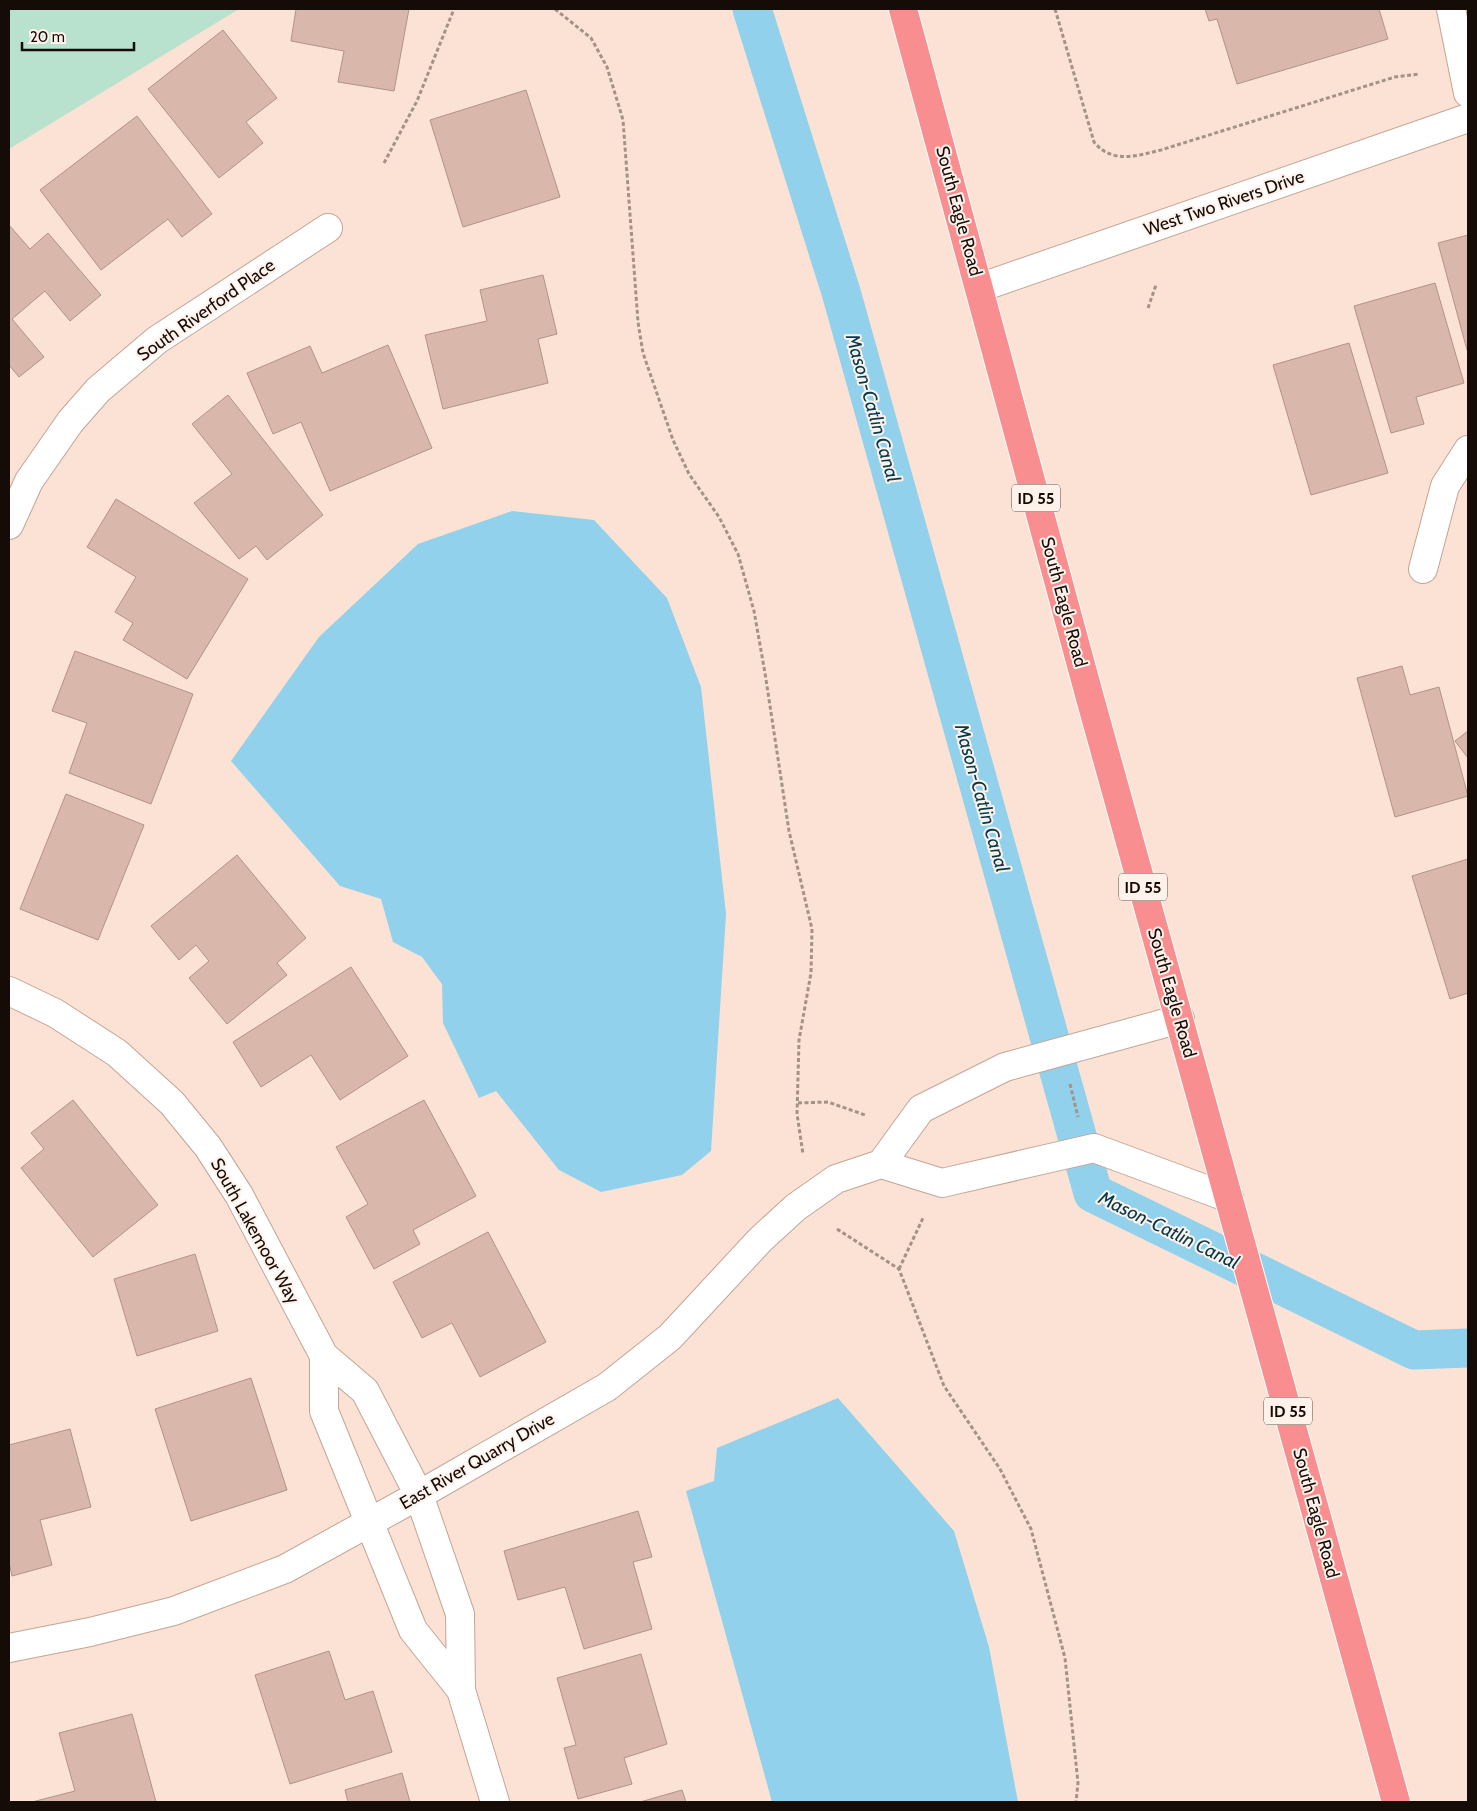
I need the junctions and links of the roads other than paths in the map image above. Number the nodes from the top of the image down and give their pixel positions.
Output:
1 (904, 9) edge
2 (1451, 9) edge
3 (1468, 93) edge
4 (1468, 118) edge
5 (328, 228) dead end
6 (979, 288) junction
7 (1468, 450) edge
8 (9, 525) edge
9 (1423, 569) dead end
10 (9, 991) edge
11 (1180, 1019) junction
12 (881, 1164) junction
13 (1229, 1198) junction
14 (324, 1356) junction
15 (418, 1496) junction
16 (369, 1523) junction
17 (9, 1648) edge
18 (461, 1690) junction
19 (495, 1802) edge
20 (1396, 1802) edge

1 - 6 highway, South Eagle Road / ID 55
2 - 3 street
4 - 6 street, West Two Rivers Drive
5 - 8 street, South Riverford Place
6 - 11 highway, South Eagle Road / ID 55
7 - 9 street
10 - 14 street, South Lakemoor Way
11 - 12 street
11 - 13 highway, South Eagle Road / ID 55
12 - 13 street
12 - 15 street, East River Quarry Drive
13 - 20 highway, South Eagle Road / ID 55
14 - 15 street, South Lakemoor Way
14 - 16 street, South Lakemoor Way
15 - 16 street, East River Quarry Drive
15 - 18 street, South Lakemoor Way
16 - 17 street, East River Quarry Drive
16 - 18 street, South Lakemoor Way
18 - 19 street, South Lakemoor Way

